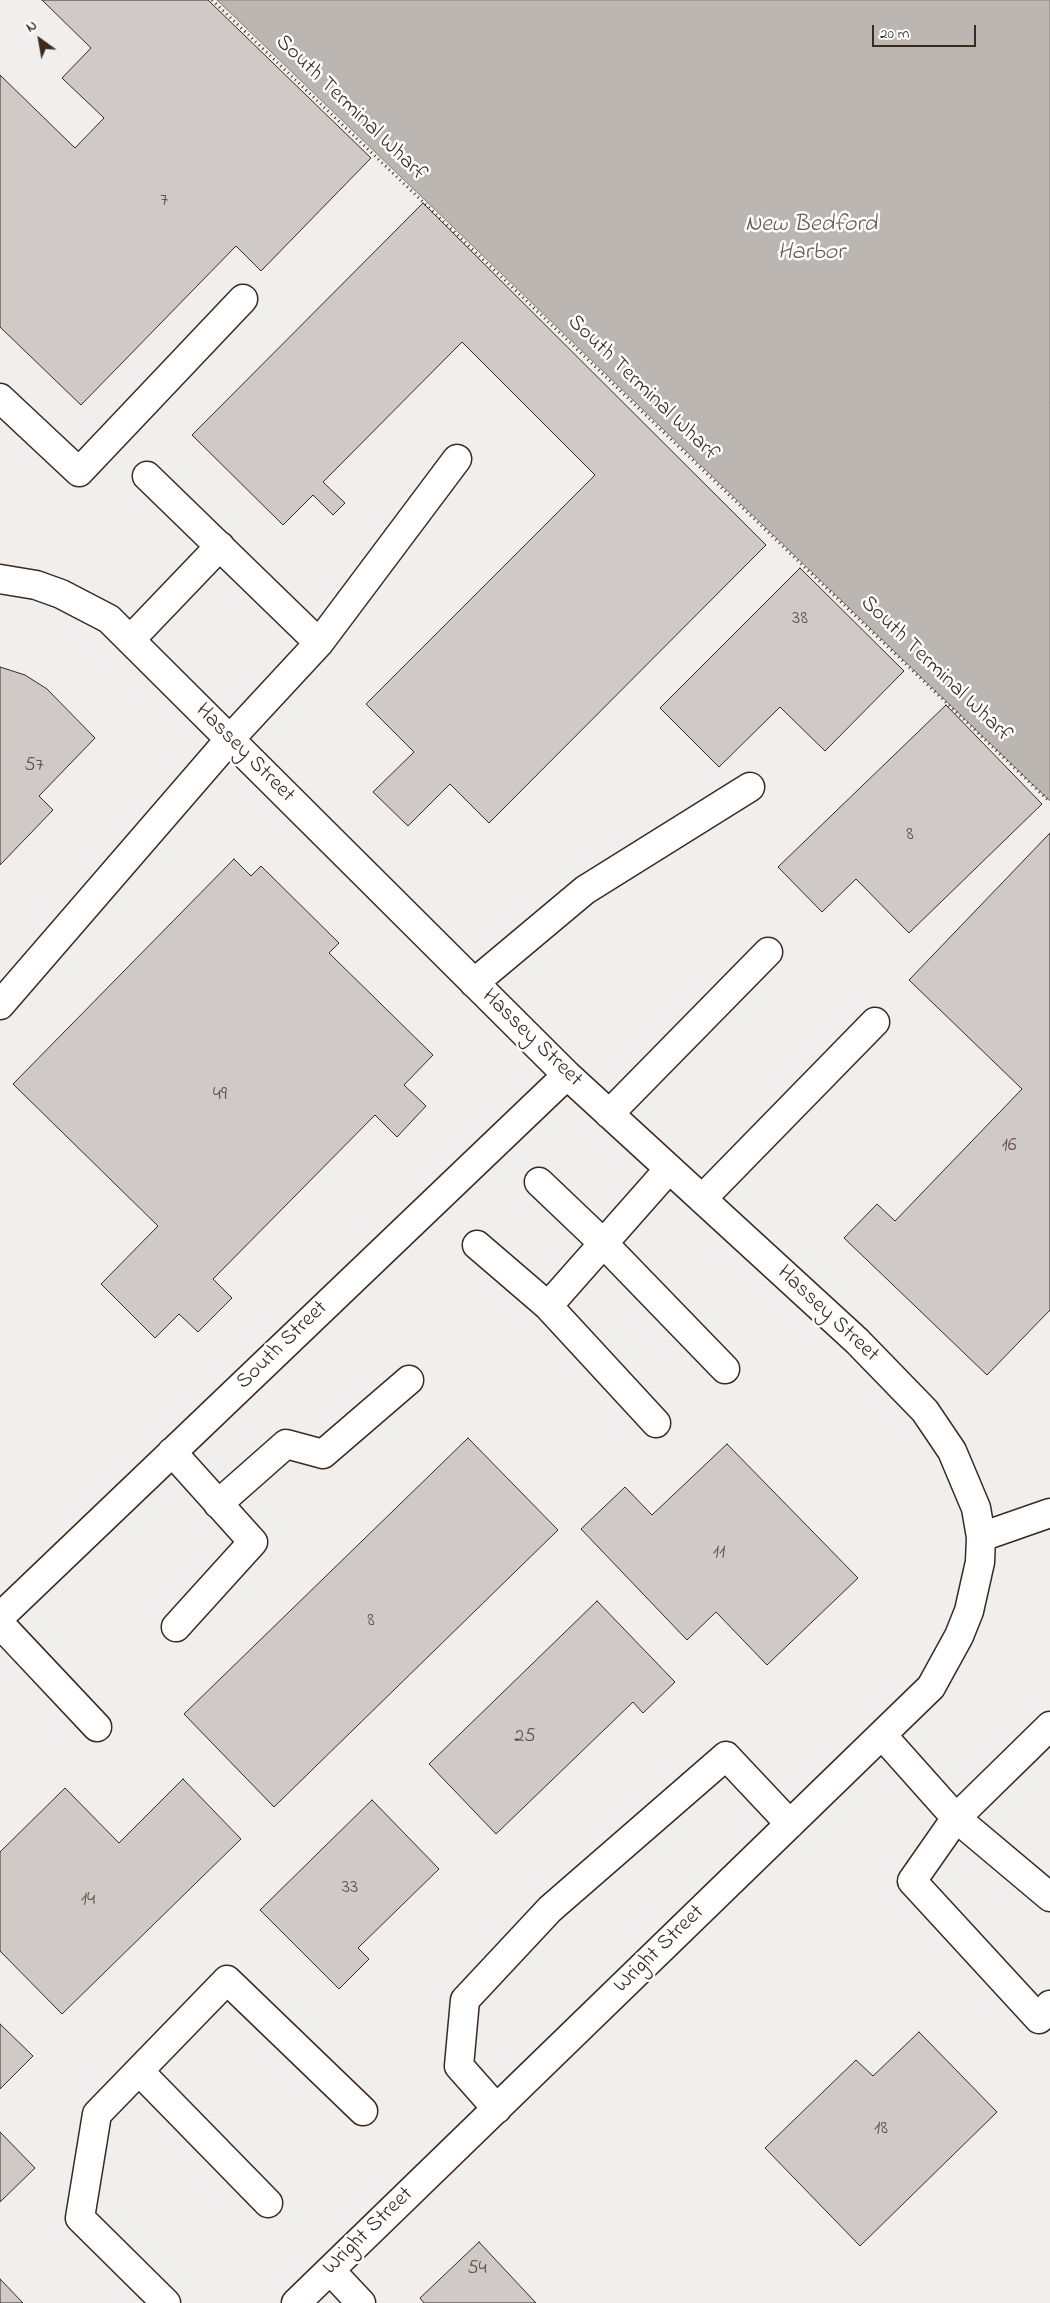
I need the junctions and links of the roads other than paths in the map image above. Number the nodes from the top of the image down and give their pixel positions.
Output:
1 (243, 300) dead end
2 (0, 398) edge
3 (457, 459) dead end
4 (148, 476) dead end
5 (220, 546) junction
6 (0, 579) edge
7 (130, 640) junction
8 (320, 643) junction
9 (230, 739) junction
10 (750, 787) dead end
11 (768, 952) dead end
12 (474, 982) junction
13 (0, 1005) edge
14 (874, 1022) dead end
15 (567, 1075) junction
16 (609, 1114) junction
17 (669, 1169) junction
18 (539, 1182) dead end
19 (702, 1199) junction
20 (603, 1244) junction
21 (477, 1245) dead end
22 (548, 1306) junction
23 (725, 1369) dead end
24 (409, 1380) dead end
25 (656, 1423) dead end
26 (172, 1452) junction
27 (218, 1504) junction
28 (1050, 1513) edge
29 (981, 1537) junction
30 (979, 1568) joint
31 (0, 1617) edge
32 (0, 1624) edge
33 (176, 1627) dead end
34 (1050, 1726) edge
35 (97, 1727) dead end
36 (882, 1734) junction
37 (956, 1818) junction
38 (790, 1824) junction
39 (1050, 1897) edge
40 (1050, 2005) edge
41 (139, 2071) junction
42 (497, 2109) junction
43 (363, 2112) dead end
44 (268, 2203) dead end
45 (330, 2270) junction
46 (166, 2303) edge
47 (296, 2303) edge
48 (361, 2303) edge

1 - 2 street
3 - 8 street
4 - 5 street
5 - 7 street
5 - 8 street
6 - 7 street, Hassey Street
7 - 9 street, Hassey Street
8 - 9 street
9 - 12 street, Hassey Street
9 - 13 street
10 - 12 street
11 - 16 street
12 - 15 street, Hassey Street
14 - 19 street
15 - 16 street, Hassey Street
15 - 26 street, South Street
16 - 17 street, Hassey Street
17 - 19 street, Hassey Street
17 - 20 street
18 - 20 street
19 - 29 street, Hassey Street
20 - 22 street
20 - 23 street
21 - 22 street
22 - 25 street
24 - 27 street
26 - 27 street
26 - 31 street, South Street
27 - 33 street
28 - 29 street
29 - 30 street, Hassey Street
30 - 36 street, Wright Street
32 - 35 street
34 - 37 street
36 - 37 street
36 - 38 street, Wright Street
37 - 39 street
37 - 40 street
38 - 42 street, Wright Street
38 - 42 street
41 - 43 street
41 - 44 street
41 - 46 street
42 - 45 street, Wright Street
45 - 47 street, Wright Street
45 - 48 street

